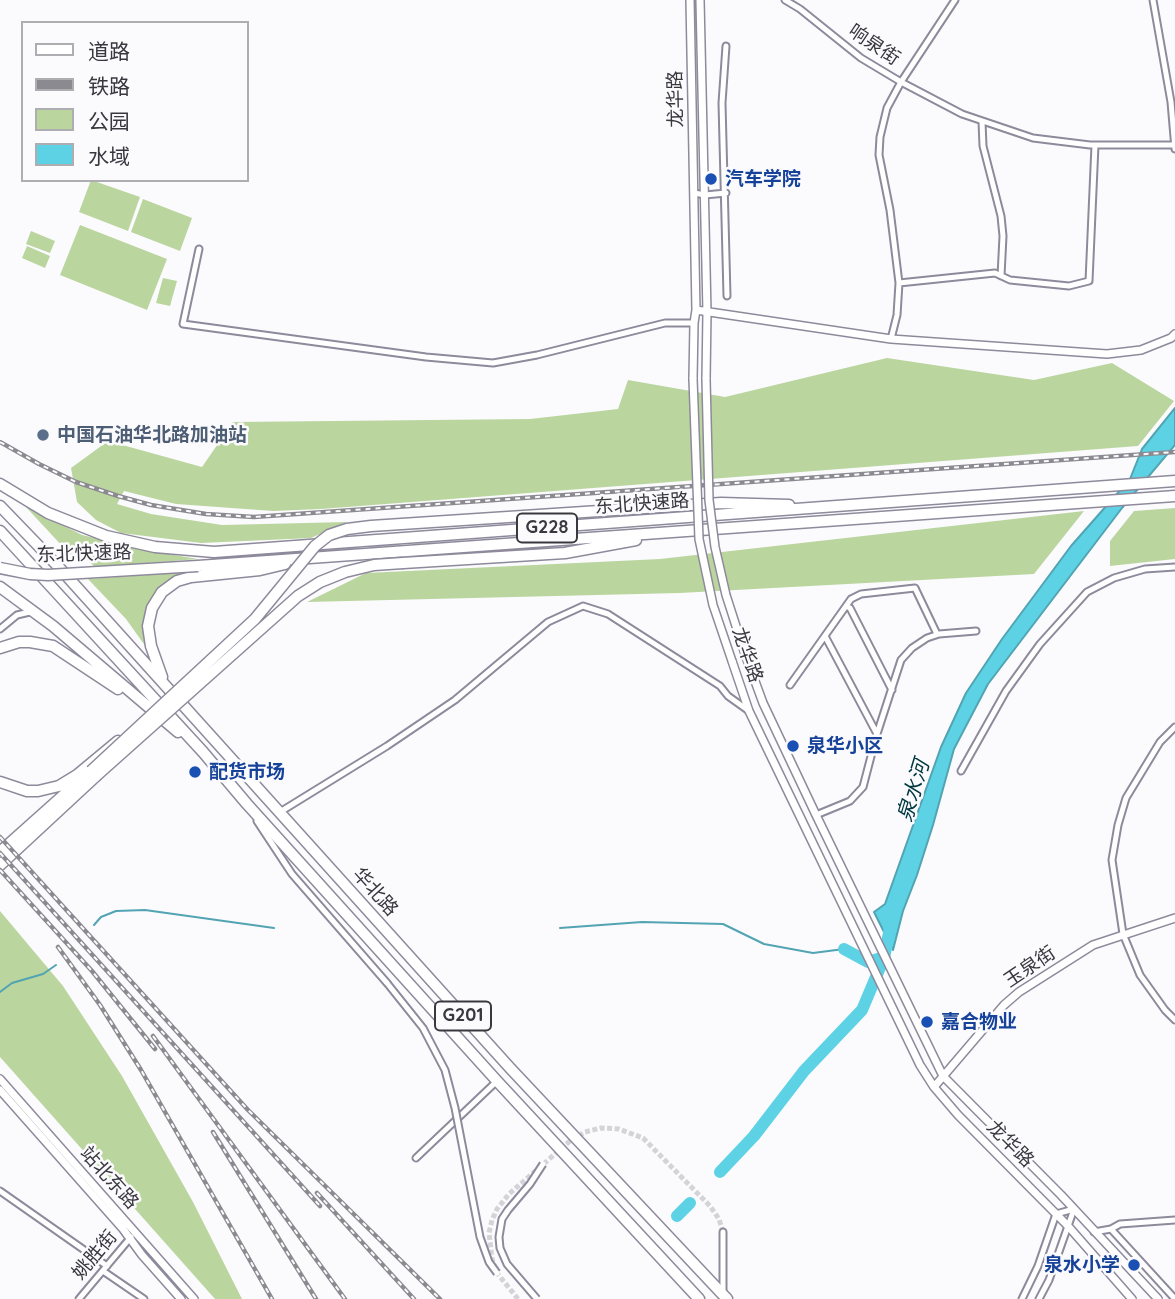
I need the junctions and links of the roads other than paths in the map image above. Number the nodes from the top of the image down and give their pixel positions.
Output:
1 (690, 0) edge
2 (701, 0) edge
3 (785, 0) edge
4 (955, 0) edge
5 (1153, 0) edge
6 (726, 46) dead end
7 (901, 82) junction
8 (1173, 107) edge
9 (982, 122) junction
10 (1095, 145) junction
11 (1174, 147) edge
12 (726, 192) junction
13 (694, 193) junction
14 (705, 195) junction
15 (199, 249) dead end
16 (1001, 276) junction
17 (899, 283) junction
18 (727, 296) dead end
19 (696, 310) junction
20 (707, 312) junction
21 (694, 323) junction
22 (1175, 334) edge
23 (891, 339) junction
24 (1175, 481) edge
25 (0, 484) edge
26 (1175, 496) edge
27 (0, 506) edge
28 (824, 508) junction
29 (0, 531) edge
30 (671, 532) junction
31 (304, 558) junction
32 (1175, 567) edge
33 (0, 568) edge
34 (0, 587) edge
35 (846, 606) junction
36 (34, 611) junction
37 (0, 629) edge
38 (976, 631) dead end
39 (937, 634) junction
40 (825, 636) junction
41 (0, 648) edge
42 (790, 685) dead end
43 (892, 690) junction
44 (171, 693) junction
45 (138, 700) junction
46 (749, 711) junction
47 (1175, 727) edge
48 (877, 734) junction
49 (203, 752) junction
50 (961, 771) dead end
51 (91, 772) junction
52 (0, 782) edge
53 (247, 804) junction
54 (280, 811) junction
55 (816, 815) junction
56 (0, 852) edge
57 (0, 865) edge
58 (1175, 918) edge
59 (1123, 933) junction
60 (1175, 1020) edge
61 (943, 1076) junction
62 (0, 1079) edge
63 (497, 1082) junction
64 (934, 1087) junction
65 (0, 1090) edge
66 (416, 1158) dead end
67 (543, 1164) dead end
68 (0, 1191) edge
69 (1074, 1209) junction
70 (1056, 1214) junction
71 (1175, 1220) edge
72 (1068, 1226) junction
73 (1111, 1229) junction
74 (723, 1232) tunnel mouth
75 (1094, 1232) junction
76 (133, 1235) junction
77 (105, 1269) junction
78 (496, 1273) dead end
79 (725, 1297) edge
80 (698, 1298) edge
81 (79, 1299) edge
82 (144, 1299) edge
83 (181, 1299) edge
84 (196, 1299) edge
85 (537, 1299) edge
86 (1022, 1299) edge
87 (1039, 1299) edge
88 (1132, 1299) edge
89 (1158, 1299) edge
90 (1175, 1299) edge

1 - 13 street, 龙华路
2 - 14 street, 龙华路
3 - 7 street, 响泉街
4 - 7 street, 响泉街
5 - 8 street
6 - 12 street
7 - 9 street
7 - 17 street
8 - 11 street
9 - 10 street
9 - 16 street
10 - 11 street
10 - 16 street
12 - 14 street
12 - 18 street
13 - 14 street
13 - 19 street, 龙华路
14 - 20 street, 龙华路
15 - 21 street
16 - 17 street
17 - 23 street
19 - 20 street
19 - 21 street, 龙华路
20 - 23 street
20 - 55 street, 龙华路, bridge
21 - 46 street, 龙华路, bridge
22 - 23 street
24 - 28 highway, 东北快速路 / G228
25 - 28 highway, 东北快速路 / G228
26 - 30 highway, 东北快速路 / G228
27 - 44 highway, 华北路 / G201
28 - 51 highway, bridge
29 - 49 highway, 华北路 / G201
30 - 31 highway, 东北快速路 / G228
30 - 51 highway, bridge
31 - 33 highway, 东北快速路 / G228, bridge
31 - 44 highway
32 - 50 street
34 - 36 highway
35 - 39 street
35 - 40 street
35 - 43 street
36 - 37 street
36 - 45 highway
38 - 39 street
39 - 43 street
40 - 42 street
40 - 48 street
41 - 45 highway
43 - 48 street
44 - 54 highway, 华北路 / G201
45 - 49 highway
46 - 54 street
46 - 64 street, 龙华路
47 - 59 street
48 - 55 street
49 - 53 highway, 华北路 / G201
51 - 52 highway
51 - 56 highway
51 - 57 highway
53 - 63 highway, 华北路 / G201
53 - 78 street, bridge
54 - 79 highway, 华北路 / G201
55 - 61 street, 龙华路
58 - 59 street, 玉泉街
59 - 60 street
59 - 61 street, 玉泉街
61 - 64 street, 玉泉街
61 - 69 street, 龙华路
62 - 76 street, 站北东路
63 - 66 street
63 - 80 highway, 华北路 / G201
64 - 70 street, 龙华路
65 - 76 street, 站北东路
67 - 85 street, bridge
68 - 77 street
69 - 70 street
69 - 72 street
69 - 75 street, 龙华路
70 - 72 street, 龙华路
70 - 86 street
71 - 73 street
72 - 87 street
72 - 88 street, 龙华路
73 - 75 street
73 - 90 street
74 - 79 street
75 - 89 street, 龙华路
76 - 77 street, 姚胜街
76 - 83 street, 站北东路
76 - 84 street, 站北东路
77 - 81 street, 姚胜街
77 - 82 street

